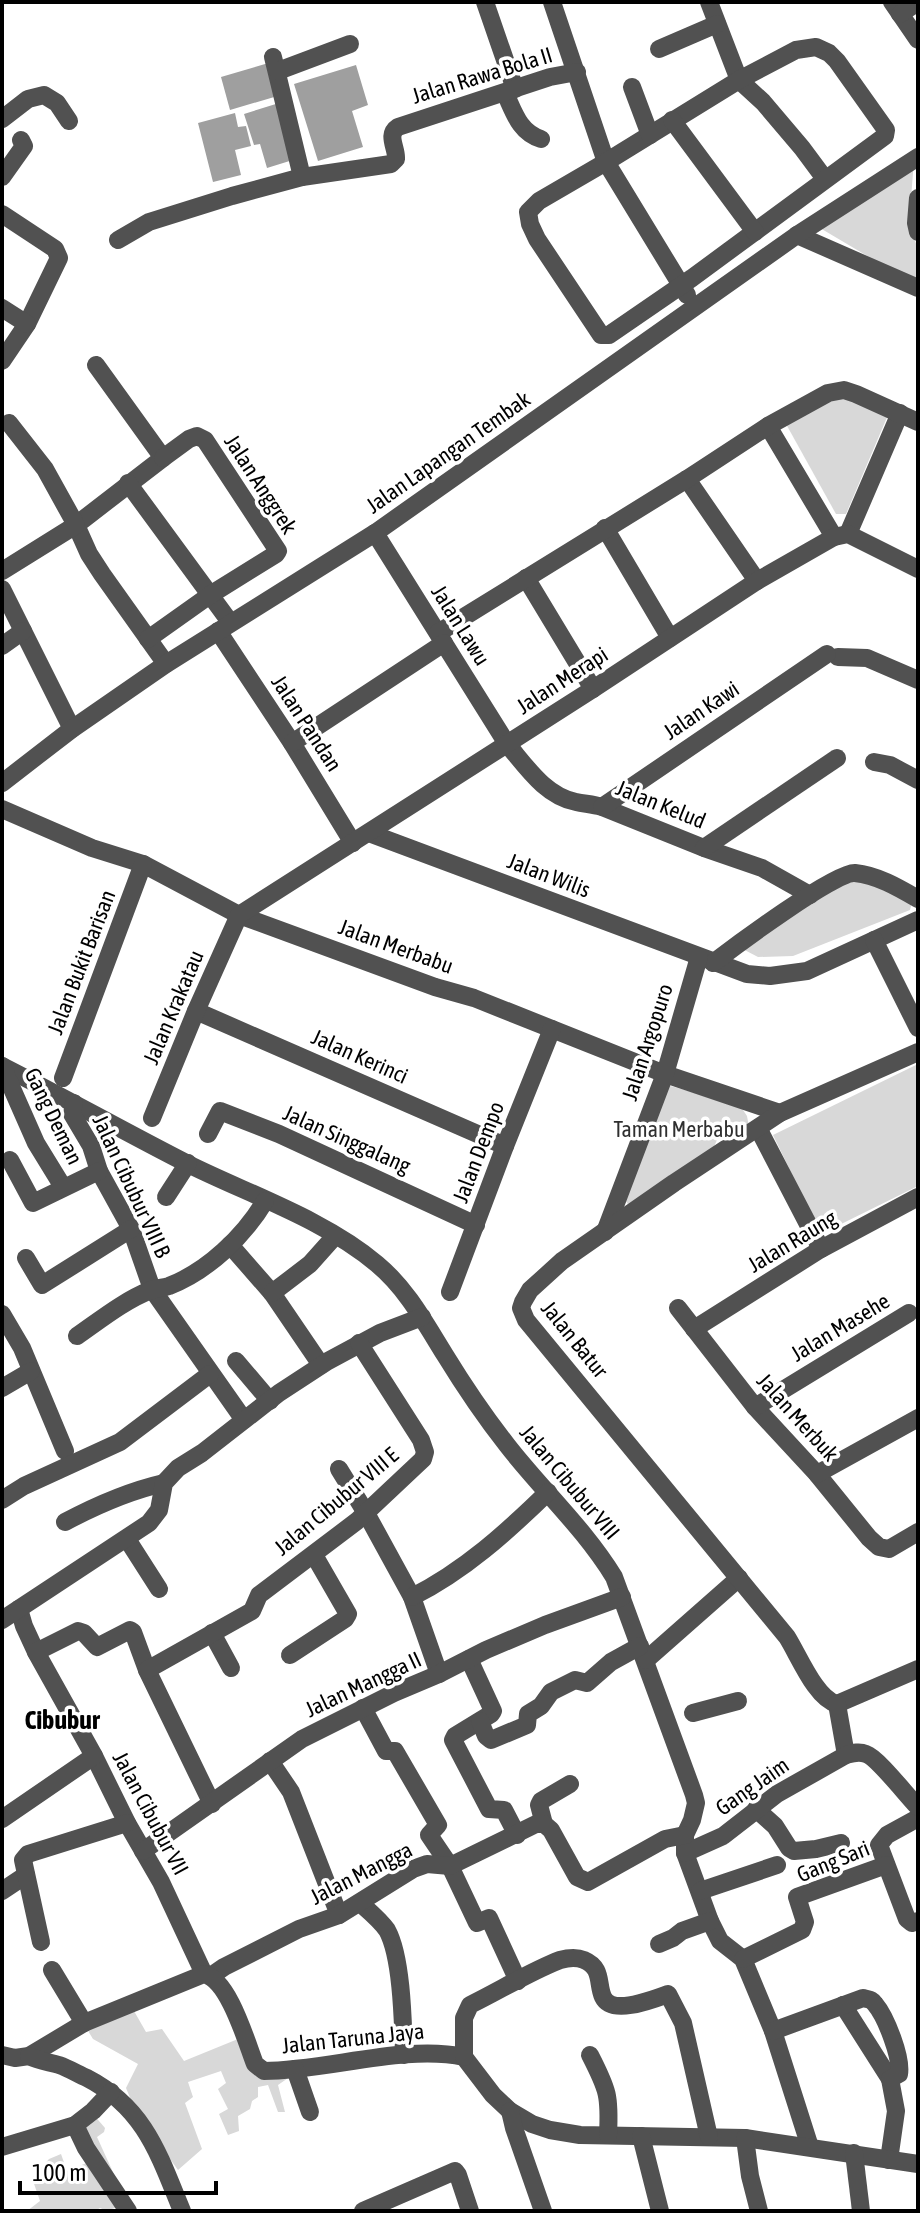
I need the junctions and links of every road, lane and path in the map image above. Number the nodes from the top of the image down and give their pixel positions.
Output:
1 (485, 2) edge
2 (552, 2) edge
3 (709, 2) edge
4 (918, 2) edge
5 (896, 8) edge
6 (717, 24) junction
7 (918, 40) edge
8 (350, 44) dead end
9 (659, 49) dead end
10 (577, 72) junction
11 (739, 80) junction
12 (632, 87) dead end
13 (510, 91) junction
14 (2, 119) edge
15 (672, 120) junction
16 (69, 121) dead end
17 (650, 135) junction
18 (541, 139) dead end
19 (21, 140) dead end
20 (918, 157) edge
21 (606, 162) junction
22 (2, 177) edge
23 (302, 177) junction
24 (825, 179) junction
25 (918, 198) edge
26 (2, 214) edge
27 (755, 232) junction
28 (918, 232) edge
29 (797, 235) junction
30 (118, 240) dead end
31 (680, 286) junction
32 (918, 288) edge
33 (695, 307) junction
34 (2, 308) edge
35 (27, 324) junction
36 (2, 361) edge
37 (96, 365) dead end
38 (900, 413) junction
39 (918, 422) edge
40 (9, 423) dead end
41 (768, 426) junction
42 (163, 458) junction
43 (687, 479) junction
44 (128, 483) junction
45 (76, 525) junction
46 (605, 528) junction
47 (375, 533) junction
48 (841, 535) junction
49 (918, 569) edge
50 (2, 571) edge
51 (526, 578) junction
52 (757, 581) junction
53 (2, 589) edge
54 (210, 595) junction
55 (224, 626) junction
56 (23, 631) junction
57 (441, 638) junction
58 (670, 638) junction
59 (148, 639) junction
60 (2, 646) edge
61 (166, 664) junction
62 (918, 680) edge
63 (593, 689) junction
64 (72, 729) junction
65 (292, 743) junction
66 (507, 744) junction
67 (837, 758) dead end
68 (874, 762) dead end
69 (3, 779) edge
70 (918, 780) edge
71 (602, 807) junction
72 (2, 809) edge
73 (361, 838) junction
74 (704, 848) junction
75 (143, 864) junction
76 (810, 895) junction
77 (918, 899) edge
78 (239, 915) junction
79 (918, 920) edge
80 (874, 940) junction
81 (706, 960) junction
82 (196, 1011) junction
83 (918, 1028) edge
84 (552, 1029) junction
85 (918, 1052) edge
86 (2, 1066) edge
87 (665, 1074) junction
88 (63, 1078) dead end
89 (74, 1103) junction
90 (780, 1113) junction
91 (152, 1118) dead end
92 (758, 1128) junction
93 (208, 1134) dead end
94 (505, 1146) junction
95 (10, 1160) dead end
96 (188, 1163) junction
97 (99, 1171) junction
98 (63, 1187) junction
99 (166, 1197) dead end
100 (918, 1197) edge
101 (265, 1201) junction
102 (476, 1225) junction
103 (131, 1229) junction
104 (605, 1232) junction
105 (335, 1236) junction
106 (230, 1245) junction
107 (821, 1249) junction
108 (26, 1258) dead end
109 (152, 1289) junction
110 (450, 1292) dead end
111 (272, 1293) junction
112 (678, 1308) dead end
113 (909, 1313) dead end
114 (2, 1314) edge
115 (422, 1317) junction
116 (694, 1329) junction
117 (77, 1336) dead end
118 (359, 1343) junction
119 (236, 1361) dead end
120 (321, 1365) junction
121 (31, 1371) junction
122 (210, 1374) junction
123 (2, 1388) edge
124 (270, 1401) junction
125 (755, 1407) junction
126 (918, 1418) edge
127 (244, 1420) junction
128 (65, 1451) dead end
129 (339, 1469) dead end
130 (817, 1474) junction
131 (164, 1483) junction
132 (548, 1492) junction
133 (2, 1500) edge
134 (366, 1513) junction
135 (65, 1522) dead end
136 (918, 1532) edge
137 (127, 1539) junction
138 (314, 1555) junction
139 (739, 1578) junction
140 (159, 1589) dead end
141 (412, 1597) junction
142 (622, 1597) junction
143 (19, 1609) junction
144 (2, 1620) edge
145 (212, 1633) junction
146 (36, 1652) junction
147 (643, 1653) junction
148 (290, 1655) dead end
149 (469, 1659) junction
150 (231, 1668) dead end
151 (918, 1669) edge
152 (147, 1670) junction
153 (439, 1674) junction
154 (738, 1701) dead end
155 (837, 1704) junction
156 (363, 1708) junction
157 (693, 1713) dead end
158 (480, 1721) junction
159 (846, 1755) junction
160 (94, 1756) junction
161 (270, 1761) junction
162 (570, 1784) dead end
163 (212, 1804) junction
164 (918, 1807) edge
165 (756, 1809) junction
166 (918, 1818) edge
167 (2, 1819) edge
168 (127, 1823) junction
169 (544, 1824) junction
170 (517, 1835) junction
171 (841, 1843) dead end
172 (685, 1844) junction
173 (143, 1851) junction
174 (777, 1865) dead end
175 (886, 1865) junction
176 (25, 1866) junction
177 (450, 1866) junction
178 (2, 1891) edge
179 (700, 1891) junction
180 (360, 1903) junction
181 (339, 1915) junction
182 (710, 1921) junction
183 (918, 1921) edge
184 (41, 1942) dead end
185 (659, 1944) dead end
186 (743, 1959) junction
187 (52, 1970) dead end
188 (207, 1975) junction
189 (518, 1981) junction
190 (843, 2005) junction
191 (84, 2023) junction
192 (773, 2031) junction
193 (2, 2055) edge
194 (404, 2055) junction
195 (590, 2055) dead end
196 (29, 2056) junction
197 (464, 2057) junction
198 (295, 2069) junction
199 (890, 2079) junction
200 (111, 2092) junction
201 (510, 2111) junction
202 (310, 2112) dead end
203 (75, 2125) junction
204 (608, 2135) junction
205 (641, 2136) junction
206 (709, 2137) junction
207 (745, 2138) junction
208 (2, 2147) edge
209 (810, 2147) junction
210 (854, 2153) junction
211 (889, 2160) junction
212 (918, 2164) edge
213 (128, 2211) edge
214 (182, 2211) edge
215 (363, 2211) edge
216 (470, 2211) edge
217 (543, 2211) edge
218 (660, 2211) edge
219 (759, 2211) edge
220 (861, 2211) edge

1 - 13 street
2 - 10 street
3 - 6 street
4 - 5 street
5 - 7 street
6 - 9 street
6 - 11 street
8 - 23 street
10 - 13 street, Jalan Rawa Bola II
10 - 21 street
11 - 15 street
11 - 24 street
11 - 24 street
12 - 17 street
13 - 18 street
13 - 23 street, Jalan Rawa Bola II
14 - 16 street
15 - 17 street
15 - 27 street
17 - 21 street
19 - 22 street
20 - 29 street, Jalan Lapangan Tembak
21 - 31 street
21 - 31 street
23 - 30 street
24 - 27 street
25 - 28 street
26 - 35 street
27 - 31 street
29 - 32 street
29 - 33 street, Jalan Lapangan Tembak
31 - 33 street
33 - 47 street, Jalan Lapangan Tembak
34 - 35 street
35 - 36 street
37 - 42 street
38 - 39 street
38 - 41 street
38 - 48 street
40 - 45 street
41 - 43 street
41 - 48 street
42 - 44 street, Jalan Anggrek
42 - 54 street, Jalan Anggrek
43 - 46 street
43 - 52 street
44 - 45 street, Jalan Anggrek
44 - 54 street
45 - 50 street, Jalan Anggrek
45 - 59 street
46 - 51 street
46 - 58 street
47 - 55 street, Jalan Lapangan Tembak
47 - 57 street, Jalan Lawu
48 - 49 street
48 - 52 street, Jalan Merapi
51 - 57 street
51 - 63 street
52 - 58 street, Jalan Merapi
53 - 56 street
54 - 55 street
54 - 59 street
55 - 61 street, Jalan Lapangan Tembak
55 - 65 street, Jalan Pandan
56 - 60 street
56 - 64 street
57 - 65 street
57 - 66 street, Jalan Lawu
58 - 63 street, Jalan Merapi
59 - 61 street
61 - 64 street, Jalan Lapangan Tembak
62 - 71 street, Jalan Kawi
63 - 66 street, Jalan Merapi
64 - 69 street, Jalan Lapangan Tembak
65 - 73 street, Jalan Pandan
66 - 71 street, Jalan Kelud
66 - 73 street, Jalan Merapi
67 - 74 street
68 - 70 street
71 - 74 street, Jalan Kelud
72 - 75 street, Jalan Merbabu
73 - 78 street, Jalan Merapi
73 - 81 street, Jalan Wilis
74 - 76 street, Jalan Kelud
75 - 78 street, Jalan Merbabu
75 - 88 street, Jalan Bukit Barisan
76 - 77 street
76 - 81 street
78 - 82 street, Jalan Krakatau
78 - 84 street, Jalan Merbabu
79 - 80 street, Jalan Wilis
80 - 81 street, Jalan Wilis
80 - 83 street
81 - 87 street, Jalan Argopuro
82 - 91 street, Jalan Krakatau
82 - 94 street, Jalan Kerinci
84 - 87 street, Jalan Merbabu
84 - 94 street, Jalan Dempo
85 - 90 street, Jalan Batur
86 - 89 street, Jalan Cibubur VIII
86 - 98 street, Gang Deman
87 - 90 street, Jalan Merbabu
87 - 104 street, Jalan Argopuro
89 - 96 street, Jalan Cibubur VIII
89 - 97 street, Jalan Cibubur VIII B
90 - 92 street, Jalan Batur
92 - 104 street, Jalan Batur
92 - 107 street
93 - 102 street, Jalan Singgalang
94 - 102 street, Jalan Dempo
95 - 98 street
96 - 99 street
96 - 101 street, Jalan Cibubur VIII
97 - 98 street
97 - 103 street, Jalan Cibubur VIII B
100 - 107 street, Jalan Raung
101 - 105 street, Jalan Cibubur VIII
101 - 106 street
102 - 110 street, Jalan Dempo
103 - 108 street
103 - 109 street, Jalan Cibubur VIII B
104 - 139 street, Jalan Batur
105 - 111 street
105 - 115 street, Jalan Cibubur VIII
106 - 109 street
106 - 111 street
107 - 116 street, Jalan Raung
109 - 117 street
109 - 122 street, Jalan Cibubur VIII B
111 - 120 street
112 - 116 street, Jalan Merbuk
113 - 125 street, Jalan Masehe
114 - 121 street
115 - 118 street
115 - 132 street, Jalan Cibubur VIII
116 - 125 street, Jalan Merbuk
118 - 120 street
118 - 134 street, Jalan Cibubur VIII E
119 - 124 street
120 - 124 street
121 - 123 street
121 - 128 street
122 - 127 street, Jalan Cibubur VIII B
122 - 133 street
124 - 127 street
125 - 130 street, Jalan Merbuk
126 - 130 street
127 - 131 street
129 - 134 street
130 - 136 street, Jalan Merbuk
131 - 135 street
131 - 137 street
132 - 141 street
132 - 142 street, Jalan Cibubur VIII
134 - 138 street, Jalan Cibubur VIII E
134 - 141 street
137 - 140 street
137 - 143 street
138 - 145 street, Jalan Cibubur VIII E
138 - 148 street
139 - 147 street
139 - 155 street, Jalan Batur
141 - 153 street
142 - 147 street, Jalan Cibubur VIII
142 - 149 street, Jalan Mangga II
143 - 144 street
143 - 146 street, Jalan Cibubur VII
145 - 150 street
145 - 152 street, Jalan Cibubur VIII E
146 - 152 street
146 - 160 street, Jalan Cibubur VII
147 - 158 street
147 - 172 street, Jalan Cibubur VIII
149 - 153 street, Jalan Mangga II
149 - 158 street
151 - 155 street
152 - 163 street
153 - 156 street, Jalan Mangga II
154 - 157 street
155 - 159 street
156 - 161 street, Jalan Mangga II
156 - 177 street
158 - 170 street
159 - 164 street
159 - 165 street, Gang Jaim
160 - 167 street
160 - 168 street, Jalan Cibubur VII
161 - 163 street, Jalan Mangga II
161 - 181 street
162 - 169 street
163 - 173 street, Jalan Mangga II
165 - 171 street
165 - 172 street, Gang Jaim
166 - 175 street
168 - 173 street, Jalan Cibubur VII
168 - 176 street
169 - 170 street, Jalan Mangga
169 - 172 street
170 - 177 street, Jalan Mangga
172 - 179 street
173 - 188 street, Jalan Cibubur VII
174 - 179 street
175 - 183 street
175 - 186 street, Gang Sari
176 - 178 street
176 - 184 street
177 - 180 street, Jalan Mangga
177 - 189 street
179 - 182 street
180 - 181 street, Jalan Mangga
180 - 194 street
181 - 188 street, Jalan Mangga
182 - 185 street
182 - 186 street
186 - 192 street
187 - 191 street
188 - 191 street
188 - 198 street, Jalan Taruna Jaya
189 - 197 street
189 - 206 street
190 - 192 street
190 - 199 street
190 - 199 street
191 - 196 street
192 - 209 street
193 - 196 street
194 - 197 street, Jalan Taruna Jaya
194 - 198 street, Jalan Taruna Jaya
195 - 204 street
196 - 200 street
197 - 201 street
198 - 202 street
199 - 211 street
200 - 203 street
200 - 214 street
201 - 204 street
201 - 217 street
203 - 208 street
203 - 213 street
204 - 205 street
205 - 206 street
205 - 218 street
206 - 207 street
207 - 209 street
207 - 219 street
209 - 210 street
210 - 211 street
210 - 220 street
211 - 212 street
215 - 216 street

